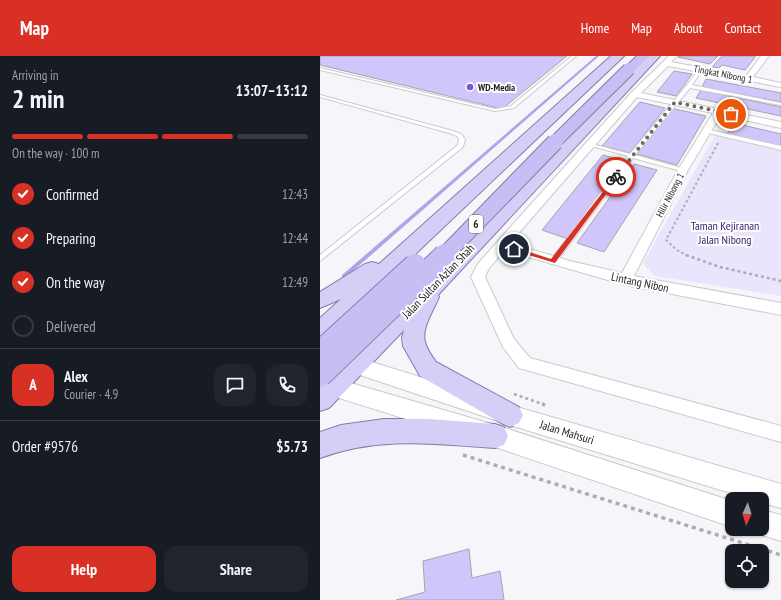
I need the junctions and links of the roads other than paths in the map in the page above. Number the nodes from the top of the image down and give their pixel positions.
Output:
1 (574, 56) edge
2 (644, 56) edge
3 (766, 56) edge
4 (664, 58) edge
5 (624, 62) edge
6 (320, 69) edge
7 (700, 70) junction
8 (748, 78) junction
9 (781, 85) edge
10 (689, 86) junction
11 (635, 94) junction
12 (320, 96) edge
13 (675, 102) junction
14 (781, 104) edge
15 (718, 112) junction
16 (781, 125) edge
17 (706, 131) junction
18 (590, 144) junction
19 (781, 148) edge
20 (631, 156) junction
21 (683, 170) junction
22 (425, 234) junction
23 (501, 245) junction
24 (320, 259) edge
25 (553, 262) junction
26 (387, 269) junction
27 (625, 280) junction
28 (435, 285) junction
29 (320, 300) edge
30 (781, 309) edge
31 (320, 331) edge
32 (320, 353) edge
33 (355, 365) junction
34 (323, 386) edge
35 (510, 415) junction
36 (781, 434) edge
37 (495, 436) junction
38 (320, 445) edge
39 (781, 496) edge
40 (725, 512) edge
41 (769, 525) edge
42 (781, 528) edge

1 - 6 lane
2 - 5 highway, Jalan Sultan Azlan Shah / 6
3 - 8 street
4 - 7 street, Tingkat Nibong 1
4 - 11 street
4 - 28 main road, Jalan Sultan Azlan Shah / 6
5 - 22 main road, Jalan Sultan Azlan Shah / 6
5 - 32 highway, Jalan Sultan Azlan Shah / 6, bridge
5 - 34 highway, Jalan Sultan Azlan Shah / 6, bridge
7 - 8 street, Tingkat Nibong 1
7 - 10 lane
8 - 9 street, Tingkat Nibong 1
10 - 13 lane
10 - 14 lane
11 - 13 street
11 - 18 street
12 - 24 lane
13 - 15 street
13 - 20 lane
15 - 16 street
15 - 17 street, Hilir Nibong 1
17 - 19 lane
17 - 21 street, Hilir Nibong 1
18 - 20 lane
18 - 23 street
20 - 21 lane
20 - 25 lane
21 - 27 street, Hilir Nibong 1
22 - 26 main road, Jalan Sultan Azlan Shah / 6
22 - 29 main road
23 - 25 street, Lintang Nibon
23 - 36 street
25 - 27 street, Lintang Nibon
26 - 28 main road
26 - 31 main road, Jalan Sultan Azlan Shah / 6
27 - 30 street, Lintang Nibon
28 - 33 main road, Jalan Sultan Azlan Shah / 6
28 - 35 main road
32 - 33 street, Jalan Mahsuri
33 - 34 main road, Jalan Sultan Azlan Shah / 6
33 - 35 street, Jalan Mahsuri
34 - 37 street
35 - 39 street, Jalan Mahsuri
37 - 38 main road
37 - 40 street
41 - 42 street

